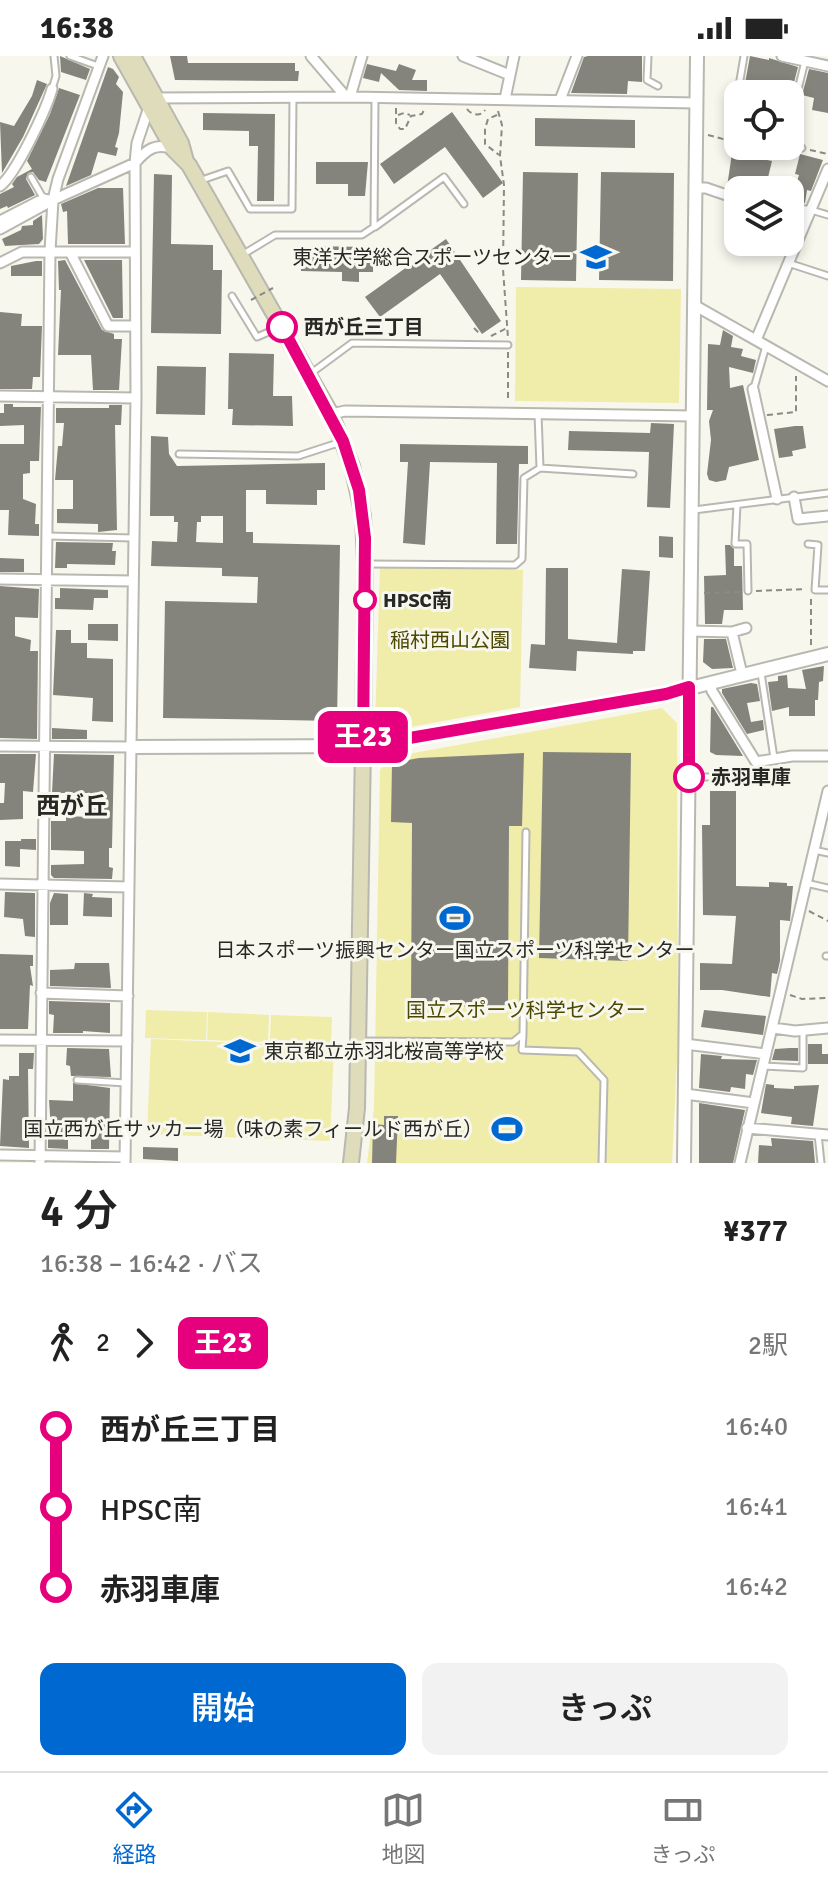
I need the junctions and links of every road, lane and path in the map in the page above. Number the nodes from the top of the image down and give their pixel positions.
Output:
1 (54, 56) edge
2 (70, 56) edge
3 (103, 56) edge
4 (121, 56) edge
5 (133, 56) edge
6 (311, 56) edge
7 (362, 56) edge
8 (463, 56) edge
9 (514, 56) edge
10 (577, 56) edge
11 (648, 56) edge
12 (697, 56) edge
13 (744, 56) edge
14 (782, 56) edge
15 (805, 58) edge
16 (98, 66) junction
17 (828, 66) edge
18 (510, 75) junction
19 (740, 80) edge
20 (800, 80) edge
21 (658, 86) dead end
22 (52, 89) joint
23 (293, 97) junction
24 (348, 97) junction
25 (375, 97) junction
26 (560, 100) junction
27 (153, 102) junction
28 (502, 102) junction
29 (697, 103) junction
30 (395, 104) dead end
31 (424, 105) dead end
32 (465, 105) dead end
33 (487, 106) dead end
34 (483, 113) junction
35 (498, 114) junction
36 (398, 115) junction
37 (411, 116) junction
38 (488, 119) junction
39 (706, 135) dead end
40 (724, 140) edge
41 (804, 148) edge
42 (173, 149) junction
43 (828, 154) edge
44 (500, 156) junction
45 (186, 162) junction
46 (135, 163) junction
47 (828, 169) edge
48 (31, 177) dead end
49 (198, 182) junction
50 (0, 186) edge
51 (696, 188) junction
52 (724, 195) edge
53 (53, 200) junction
54 (464, 204) dead end
55 (804, 210) edge
56 (810, 211) junction
57 (828, 215) edge
58 (0, 221) edge
59 (374, 227) junction
60 (0, 229) edge
61 (50, 251) junction
62 (70, 252) junction
63 (135, 252) junction
64 (241, 255) junction
65 (0, 263) edge
66 (788, 263) junction
67 (828, 276) edge
68 (273, 288) dead end
69 (232, 296) dead end
70 (251, 300) dead end
71 (694, 305) junction
72 (135, 326) junction
73 (282, 327) junction
74 (508, 327) junction
75 (474, 328) dead end
76 (756, 340) junction
77 (508, 345) junction
78 (766, 346) junction
79 (797, 363) junction
80 (309, 374) junction
81 (828, 381) edge
82 (753, 389) joint
83 (0, 396) edge
84 (48, 396) junction
85 (136, 398) junction
86 (508, 412) junction
87 (538, 413) junction
88 (331, 414) junction
89 (693, 416) junction
90 (760, 416) junction
91 (343, 441) junction
92 (179, 454) dead end
93 (540, 468) junction
94 (633, 474) dead end
95 (828, 493) edge
96 (794, 497) junction
97 (777, 499) junction
98 (737, 505) junction
99 (692, 510) junction
100 (828, 516) edge
101 (47, 536) junction
102 (134, 538) junction
103 (808, 544) dead end
104 (365, 564) junction
105 (0, 579) edge
106 (46, 581) junction
107 (133, 581) junction
108 (828, 590) edge
109 (748, 591) junction
110 (701, 593) dead end
111 (746, 628) dead end
112 (691, 631) junction
113 (732, 632) junction
114 (810, 650) dead end
115 (828, 654) edge
116 (761, 670) junction
117 (742, 674) junction
118 (710, 682) junction
119 (689, 687) junction
120 (0, 746) edge
121 (45, 746) junction
122 (363, 746) junction
123 (131, 747) junction
124 (828, 756) edge
125 (774, 759) junction
126 (689, 777) junction
127 (713, 777) dead end
128 (828, 791) edge
129 (526, 832) dead end
130 (813, 850) junction
131 (828, 853) edge
132 (805, 883) junction
133 (0, 884) edge
134 (43, 886) junction
135 (128, 887) junction
136 (828, 888) edge
137 (801, 906) junction
138 (828, 921) edge
139 (41, 993) junction
140 (781, 993) junction
141 (128, 996) junction
142 (828, 998) edge
143 (773, 1028) junction
144 (828, 1028) edge
145 (803, 1031) junction
146 (523, 1034) junction
147 (0, 1040) edge
148 (40, 1041) junction
149 (127, 1041) junction
150 (358, 1041) junction
151 (685, 1044) junction
152 (766, 1054) junction
153 (763, 1066) junction
154 (77, 1080) dead end
155 (127, 1083) junction
156 (685, 1094) junction
157 (754, 1103) junction
158 (747, 1128) junction
159 (823, 1134) edge
160 (0, 1155) edge
161 (40, 1159) edge
162 (125, 1160) edge
163 (351, 1163) edge
164 (602, 1163) edge
165 (684, 1163) edge
166 (740, 1163) edge
167 (821, 1163) edge

1 - 22 lane
2 - 16 lane
3 - 16 street
4 - 27 main road
5 - 27 main road
6 - 24 street
7 - 24 street
8 - 18 street
9 - 18 street
10 - 26 street
11 - 21 lane
12 - 29 street
13 - 19 lane
14 - 15 street
15 - 17 street
15 - 20 lane
16 - 53 street
18 - 28 street
22 - 50 street
23 - 24 street
23 - 27 street
23 - 49 lane
24 - 25 street
25 - 28 street
25 - 59 lane
26 - 28 street
26 - 29 street
27 - 42 main road
27 - 45 main road
27 - 46 street
28 - 35 path
29 - 51 street
30 - 36 path
31 - 37 path
32 - 34 path
33 - 34 path
34 - 38 path
35 - 38 path
35 - 44 path
36 - 37 path
36 - 37 path
38 - 44 path
39 - 40 path
41 - 43 path
42 - 45 main road
42 - 46 street
44 - 74 path
45 - 49 main road
46 - 53 street
46 - 63 street
47 - 56 street
48 - 53 lane
49 - 64 main road
51 - 52 street
51 - 71 street
53 - 58 street
53 - 60 street
53 - 61 street
54 - 59 lane
55 - 56 street
56 - 57 lane
56 - 66 street
59 - 64 lane
61 - 62 street
61 - 65 street
61 - 84 street
62 - 63 street
62 - 72 street
63 - 72 street
64 - 73 main road
66 - 67 lane
66 - 76 street
68 - 70 path, bridge
69 - 73 lane
71 - 76 street
71 - 89 street
72 - 85 street
73 - 80 main road
74 - 75 path
74 - 77 path
76 - 78 street
77 - 80 lane
77 - 86 path
78 - 79 street
78 - 82 lane
79 - 81 street
79 - 90 path
80 - 88 main road
82 - 90 street
83 - 84 street
84 - 85 street
84 - 101 street
85 - 102 street
86 - 87 street
86 - 88 street
87 - 89 street
87 - 93 lane
88 - 91 main road
89 - 99 street
90 - 97 street
91 - 92 lane
91 - 104 main road
93 - 94 lane
93 - 104 lane
95 - 96 lane
96 - 97 lane
96 - 100 street
97 - 98 lane
98 - 99 lane
98 - 109 lane
99 - 112 street
101 - 102 lane
101 - 106 street
102 - 107 street
103 - 108 lane
104 - 122 main road
105 - 106 street
106 - 107 street
106 - 121 street
107 - 123 street
109 - 110 path
109 - 114 path
111 - 113 street
112 - 113 street
112 - 119 street
113 - 117 street
115 - 116 street
116 - 117 street
116 - 125 lane
117 - 118 street
118 - 119 street
118 - 125 street
119 - 122 street
119 - 126 street
120 - 121 street
121 - 123 street
121 - 134 street
122 - 123 street
122 - 150 main road
123 - 135 street
124 - 125 street
126 - 127 lane
126 - 151 street
128 - 130 street
129 - 146 lane
130 - 131 lane
130 - 132 street
132 - 136 lane
132 - 137 street
133 - 134 street
134 - 135 street
134 - 139 street
135 - 141 street
137 - 138 path
137 - 140 street
139 - 141 street
139 - 148 street
140 - 142 path
140 - 143 street
141 - 149 street
143 - 145 street
143 - 152 street
144 - 145 street
145 - 153 lane
146 - 150 lane
146 - 164 lane
147 - 148 street
148 - 149 street
148 - 161 street
149 - 155 street
150 - 163 main road
151 - 152 street
151 - 156 street
152 - 153 street
153 - 157 street
154 - 155 lane
155 - 162 street
156 - 157 street
156 - 165 street
157 - 158 street
158 - 159 street
158 - 166 street
159 - 167 lane
160 - 161 street
161 - 162 street

